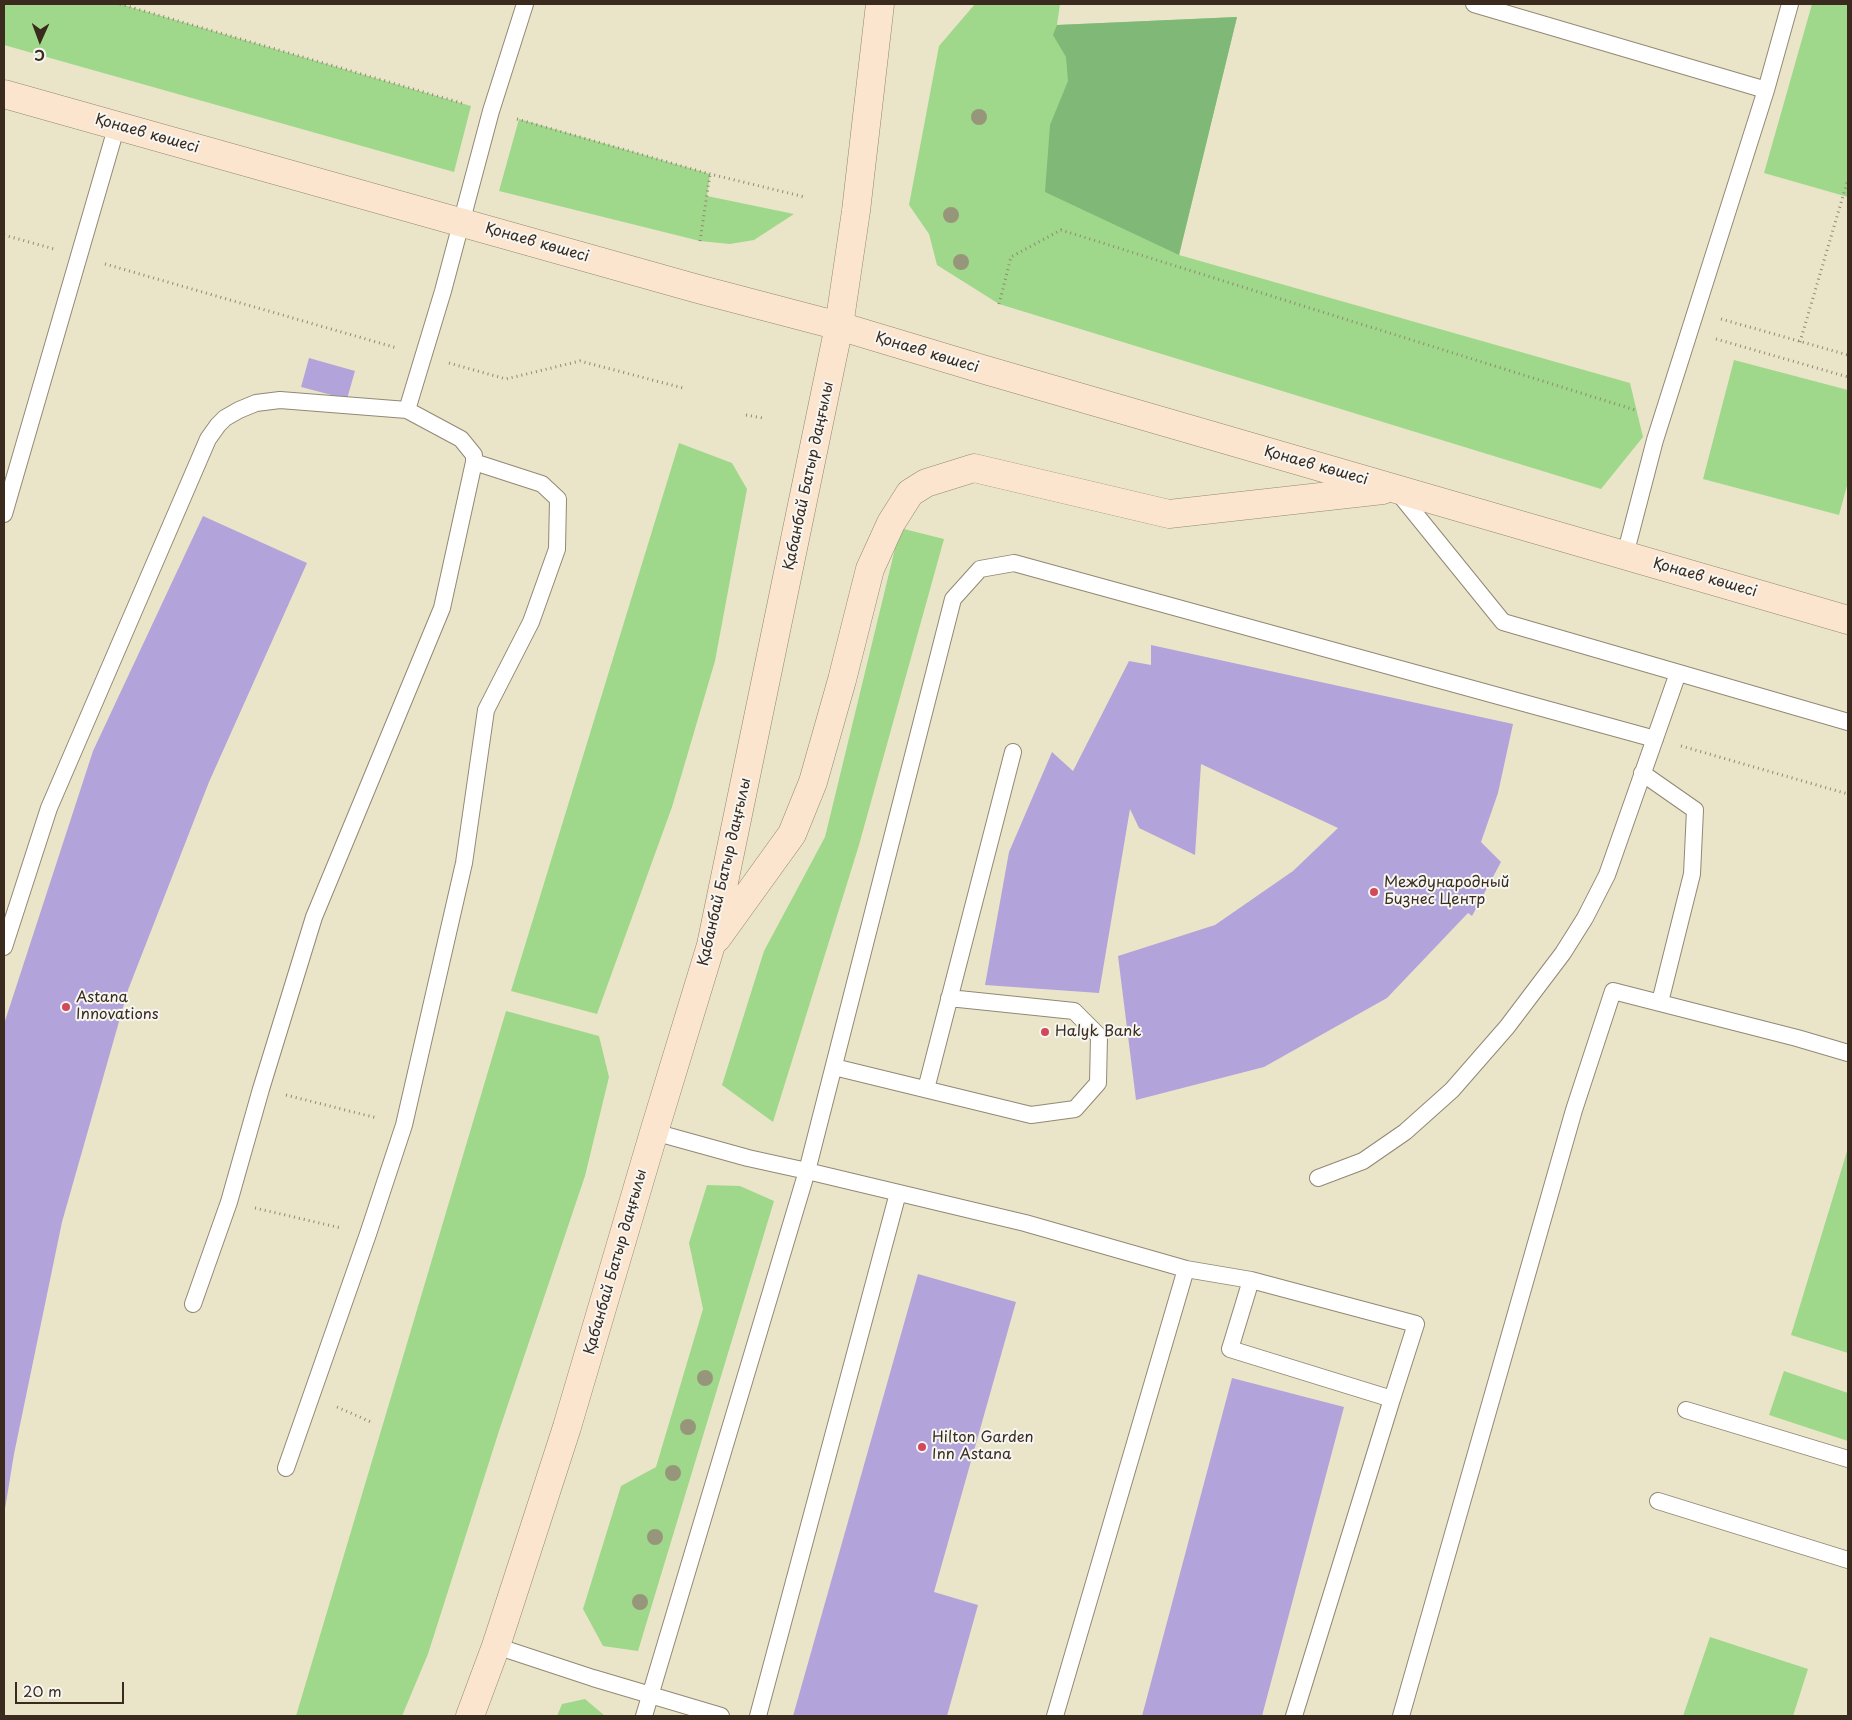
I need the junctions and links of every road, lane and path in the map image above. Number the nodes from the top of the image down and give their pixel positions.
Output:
1 (120, 4) edge
2 (525, 4) edge
3 (880, 4) edge
4 (1474, 4) edge
5 (1790, 4) edge
6 (1766, 90) junction
7 (4, 94) edge
8 (491, 111) junction
9 (117, 125) junction
10 (710, 174) junction
11 (1848, 179) edge
12 (805, 197) dead end
13 (462, 222) junction
14 (4, 235) edge
15 (700, 241) dead end
16 (78, 256) junction
17 (999, 304) dead end
18 (1695, 314) junction
19 (839, 326) junction
20 (1716, 339) dead end
21 (1800, 342) junction
22 (424, 355) junction
23 (1848, 355) edge
24 (1848, 377) edge
25 (683, 388) dead end
26 (408, 410) junction
27 (746, 415) dead end
28 (763, 418) dead end
29 (1662, 418) junction
30 (474, 462) junction
31 (1395, 488) junction
32 (4, 514) edge
33 (1625, 555) junction
34 (1848, 620) edge
35 (1678, 673) junction
36 (1848, 722) edge
37 (1655, 739) junction
38 (1013, 752) dead end
39 (1642, 773) junction
40 (1848, 794) edge
41 (711, 945) junction
42 (4, 946) edge
43 (949, 998) junction
44 (1660, 1002) junction
45 (1848, 1053) edge
46 (834, 1067) junction
47 (261, 1089) junction
48 (926, 1089) junction
49 (404, 1125) junction
50 (654, 1132) junction
51 (807, 1171) junction
52 (1318, 1178) dead end
53 (898, 1192) junction
54 (229, 1202) junction
55 (368, 1234) junction
56 (1186, 1269) junction
57 (1251, 1280) junction
58 (193, 1304) dead end
59 (312, 1397) junction
60 (1392, 1399) junction
61 (1686, 1410) dead end
62 (371, 1422) dead end
63 (1848, 1459) edge
64 (286, 1468) dead end
65 (1658, 1500) dead end
66 (1848, 1560) edge
67 (496, 1646) junction
68 (651, 1695) junction
69 (470, 1716) edge
70 (644, 1716) edge
71 (721, 1716) edge
72 (758, 1716) edge
73 (1055, 1716) edge
74 (1294, 1716) edge
75 (1401, 1716) edge

1 - 8 path
2 - 8 lane
3 - 19 main road, Қабанбай Батыр даңғылы
4 - 6 lane
5 - 6 lane
6 - 18 lane
7 - 9 main road, Қонаев көшесі
8 - 10 path
8 - 13 lane
9 - 13 main road, Қонаев көшесі
9 - 16 lane
10 - 12 path
10 - 15 path
11 - 21 path
13 - 19 main road, Қонаев көшесі
13 - 22 lane
14 - 16 path
16 - 22 path
16 - 32 lane
17 - 29 path
18 - 21 path
18 - 29 lane
19 - 31 main road, Қонаев көшесі
19 - 41 main road, Қабанбай Батыр даңғылы
20 - 24 path
21 - 23 path
22 - 25 path
22 - 26 lane
26 - 30 lane
26 - 42 lane
27 - 28 path
29 - 33 lane
30 - 47 lane
30 - 49 lane
31 - 33 main road, Қонаев көшесі
31 - 35 lane
31 - 41 main road
33 - 34 main road, Қонаев көшесі
35 - 36 lane
35 - 37 lane
37 - 39 lane
37 - 40 path
37 - 46 lane
38 - 43 lane
39 - 44 lane
39 - 52 lane
41 - 50 main road, Қабанбай Батыр даңғылы
43 - 48 lane
43 - 48 lane
44 - 45 lane
44 - 75 lane
46 - 48 lane
46 - 51 lane
47 - 49 path
47 - 54 lane
49 - 55 lane
50 - 51 lane
50 - 67 main road, Қабанбай Батыр даңғылы
51 - 53 lane
51 - 68 lane
53 - 56 lane
53 - 72 lane
54 - 55 path
54 - 58 lane
55 - 59 lane
56 - 57 lane
56 - 73 lane
57 - 60 lane
57 - 60 lane
59 - 62 path
59 - 64 lane
60 - 74 lane
61 - 63 lane
65 - 66 lane
67 - 68 lane
67 - 69 main road, Қабанбай Батыр даңғылы
68 - 70 lane
68 - 71 lane

